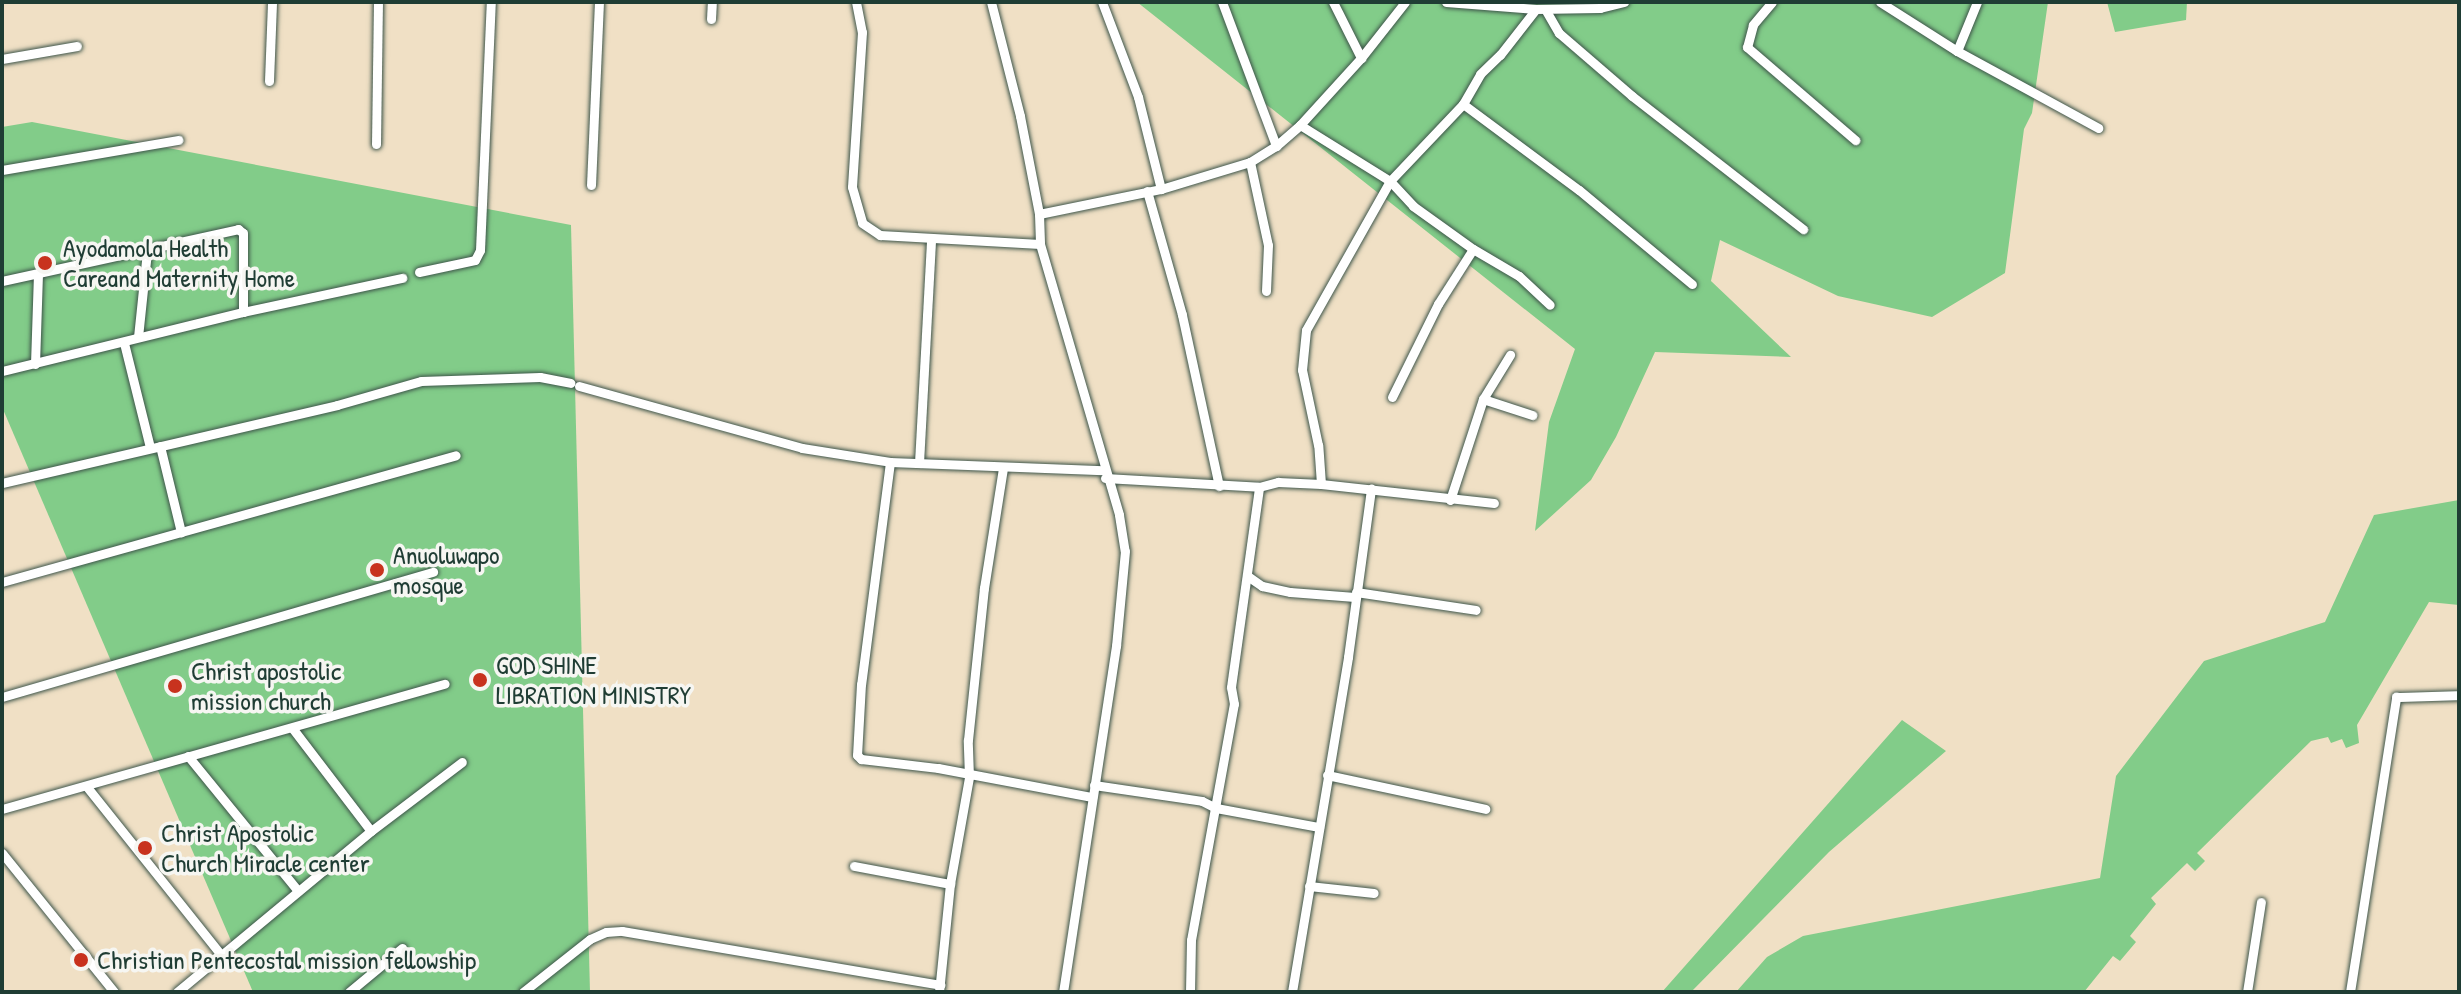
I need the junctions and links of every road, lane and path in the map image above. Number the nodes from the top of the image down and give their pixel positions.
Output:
1 (272, 2) edge
2 (378, 2) edge
3 (491, 2) edge
4 (599, 2) edge
5 (712, 2) edge
6 (856, 2) edge
7 (991, 2) edge
8 (1102, 2) edge
9 (1222, 2) edge
10 (1333, 2) edge
11 (1405, 2) edge
12 (1446, 2) edge
13 (1624, 2) edge
14 (1772, 2) edge
15 (1880, 2) edge
16 (1977, 2) edge
17 (1541, 9) junction
18 (711, 19) dead end
19 (77, 46) dead end
20 (1957, 51) junction
21 (1361, 58) junction
22 (2, 59) edge
23 (269, 81) dead end
24 (1463, 104) junction
25 (1300, 125) junction
26 (2098, 128) dead end
27 (178, 140) dead end
28 (1855, 140) dead end
29 (376, 144) dead end
30 (1276, 146) junction
31 (1250, 162) junction
32 (2, 170) edge
33 (1390, 181) junction
34 (591, 185) dead end
35 (1161, 189) junction
36 (1147, 191) junction
37 (1039, 214) junction
38 (1803, 229) dead end
39 (931, 239) junction
40 (1040, 244) junction
41 (1473, 249) junction
42 (147, 252) junction
43 (419, 272) dead end
44 (38, 274) junction
45 (402, 278) dead end
46 (2, 281) edge
47 (1692, 284) dead end
48 (1266, 291) dead end
49 (1550, 305) dead end
50 (243, 312) junction
51 (138, 337) junction
52 (124, 343) junction
53 (1510, 355) dead end
54 (35, 364) junction
55 (2, 371) edge
56 (1392, 397) dead end
57 (1483, 399) junction
58 (1532, 415) dead end
59 (155, 447) junction
60 (456, 455) dead end
61 (890, 462) junction
62 (919, 463) junction
63 (1003, 468) junction
64 (1104, 474) junction
65 (2, 483) edge
66 (1321, 484) junction
67 (1219, 486) junction
68 (1259, 487) junction
69 (1371, 489) junction
70 (1450, 500) junction
71 (1494, 503) dead end
72 (181, 532) junction
73 (433, 572) dead end
74 (1249, 577) junction
75 (2, 582) edge
76 (1356, 595) junction
77 (1476, 610) dead end
78 (445, 684) dead end
79 (2459, 695) edge
80 (2, 697) edge
81 (293, 729) junction
82 (188, 756) junction
83 (462, 762) dead end
84 (1327, 775) junction
85 (969, 777) junction
86 (1094, 785) junction
87 (87, 787) junction
88 (1092, 797) junction
89 (1216, 808) junction
90 (2, 809) edge
91 (1485, 809) dead end
92 (1319, 827) junction
93 (371, 831) junction
94 (2, 853) edge
95 (854, 866) dead end
96 (950, 884) junction
97 (1309, 886) junction
98 (298, 891) junction
99 (1374, 893) dead end
100 (2261, 902) dead end
101 (402, 948) dead end
102 (222, 956) junction
103 (939, 988) edge
104 (114, 992) edge
105 (177, 992) edge
106 (349, 992) edge
107 (523, 992) edge
108 (1063, 992) edge
109 (1190, 992) edge
110 (1293, 992) edge
111 (2247, 992) edge
112 (2350, 992) edge

1 - 23 street
2 - 29 street
3 - 43 street
4 - 34 street
5 - 18 street
6 - 39 street
7 - 37 street
8 - 35 street
9 - 30 street
10 - 21 street
11 - 21 street
12 - 17 street
13 - 17 street
14 - 28 street
15 - 20 street
16 - 20 street
17 - 24 street
17 - 38 street
19 - 22 street
20 - 26 street
21 - 25 street
24 - 33 street
24 - 47 street
25 - 30 street
25 - 33 street
27 - 32 street
30 - 31 street
31 - 35 street
31 - 48 street
33 - 41 street
33 - 66 street
35 - 36 street
36 - 37 street
36 - 67 street
37 - 40 street
39 - 40 street
39 - 62 street
40 - 64 street
41 - 49 street
41 - 56 street
42 - 44 street
42 - 50 street
42 - 51 street
44 - 46 street
44 - 54 street
45 - 50 street
50 - 51 street
51 - 52 street
52 - 54 street
52 - 59 street
53 - 57 street
54 - 55 street
57 - 58 street
57 - 70 street
59 - 61 street
59 - 65 street
59 - 72 street
60 - 72 street
61 - 62 street
61 - 85 street
62 - 63 street
63 - 64 street
63 - 85 street
64 - 67 street
64 - 86 street
66 - 68 street
66 - 69 street
67 - 68 street
68 - 74 street
69 - 70 street
69 - 76 street
70 - 71 street
72 - 75 street
73 - 80 street
74 - 76 street
74 - 89 street
76 - 77 street
76 - 84 street
78 - 81 street
79 - 112 street
81 - 82 street
81 - 93 street
82 - 87 street
82 - 98 street
83 - 93 street
84 - 91 street
84 - 92 street
85 - 88 street
85 - 96 street
86 - 88 street
86 - 89 street
87 - 90 street
87 - 102 street
88 - 108 street
89 - 92 street
89 - 109 street
92 - 97 street
93 - 98 street
94 - 104 street
95 - 96 street
96 - 103 street
97 - 99 street
97 - 110 street
98 - 102 street
100 - 111 street
101 - 106 street
102 - 105 street
103 - 107 street

